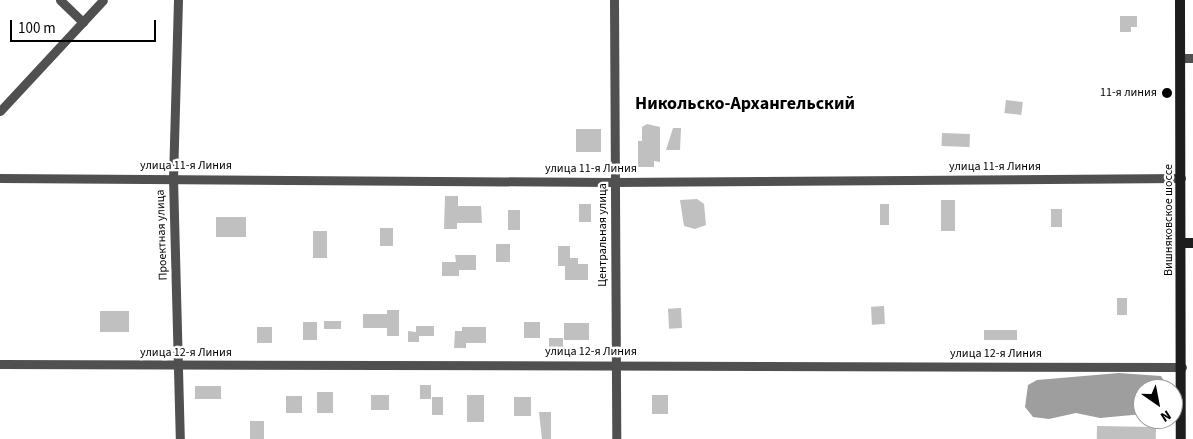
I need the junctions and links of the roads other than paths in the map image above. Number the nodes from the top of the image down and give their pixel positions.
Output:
1 (60, 0) edge
2 (103, 0) edge
3 (178, 0) edge
4 (614, 0) edge
5 (1180, 0) edge
6 (83, 22) junction
7 (1181, 58) junction
8 (1193, 58) edge
9 (0, 112) edge
10 (0, 178) edge
11 (173, 178) junction
12 (1181, 178) junction
13 (615, 182) junction
14 (1181, 243) junction
15 (1193, 243) edge
16 (0, 364) edge
17 (617, 365) junction
18 (180, 366) junction
19 (1182, 367) junction
20 (180, 439) edge
21 (616, 439) edge
22 (1181, 439) edge

1 - 6 street
2 - 6 street
3 - 11 street, Проектная улица
4 - 13 street, Центральная улица
5 - 7 street, Вишняковское шоссе
6 - 9 street
7 - 8 street
7 - 12 street, Вишняковское шоссе
10 - 11 street, улица 11-я Линия
11 - 13 street, улица 11-я Линия
11 - 18 street, Проектная улица
12 - 13 street, улица 11-я Линия
12 - 14 street, Вишняковское шоссе
13 - 17 street, Центральная улица
14 - 15 street
14 - 19 street, Вишняковское шоссе
16 - 18 street, улица 12-я Линия
17 - 18 street, улица 12-я Линия
17 - 19 street, улица 12-я Линия
17 - 21 street, Центральная улица
18 - 20 street, Проектная улица
19 - 22 street, Вишняковское шоссе

